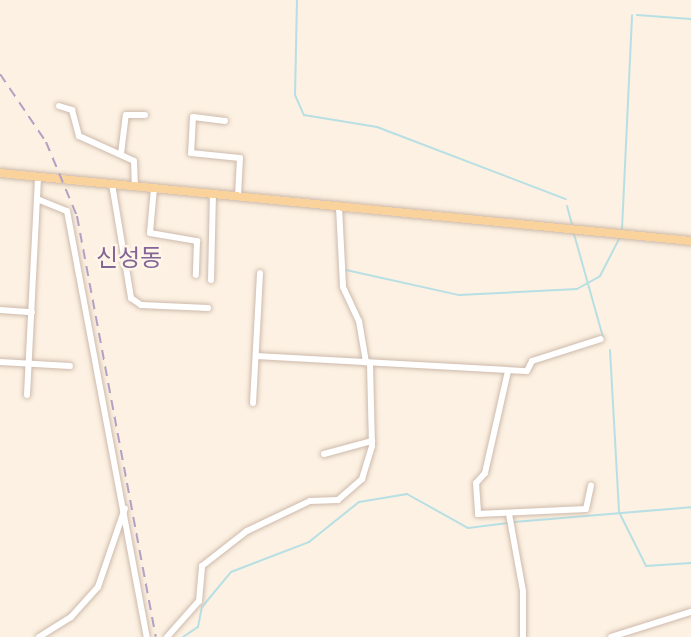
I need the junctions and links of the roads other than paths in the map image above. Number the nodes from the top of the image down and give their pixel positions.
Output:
1 (59, 107) dead end
2 (145, 116) dead end
3 (225, 121) dead end
4 (121, 154) junction
5 (0, 173) edge
6 (38, 177) junction
7 (112, 184) junction
8 (135, 186) junction
9 (154, 188) junction
10 (213, 194) junction
11 (237, 197) junction
12 (37, 199) junction
13 (339, 207) junction
14 (691, 241) edge
15 (260, 273) dead end
16 (196, 275) dead end
17 (211, 280) dead end
18 (208, 308) dead end
19 (0, 310) edge
20 (32, 312) junction
21 (601, 340) dead end
22 (256, 356) junction
23 (0, 362) edge
24 (368, 363) junction
25 (29, 364) junction
26 (69, 366) dead end
27 (508, 371) junction
28 (27, 395) dead end
29 (253, 403) dead end
30 (372, 441) junction
31 (324, 454) dead end
32 (592, 486) dead end
33 (126, 506) junction
34 (509, 514) junction
35 (691, 612) edge
36 (38, 637) edge
37 (147, 637) edge
38 (167, 637) edge
39 (523, 637) edge
40 (611, 637) edge

1 - 4 street
2 - 4 street
3 - 11 street
4 - 8 street
5 - 6 main road
6 - 7 main road
6 - 12 street
7 - 8 main road
7 - 18 street
8 - 9 main road
9 - 10 main road
9 - 16 street
10 - 11 main road
10 - 17 street
11 - 13 main road
12 - 20 street
12 - 33 street
13 - 14 main road
13 - 24 street
15 - 22 street
19 - 20 street
20 - 25 street
21 - 27 street
22 - 24 street
22 - 29 street
23 - 25 street
24 - 27 street
24 - 30 street
25 - 26 street
25 - 28 street
27 - 34 street
30 - 31 street
30 - 38 street
32 - 34 street
33 - 36 street
33 - 37 street
34 - 39 street
35 - 40 street

